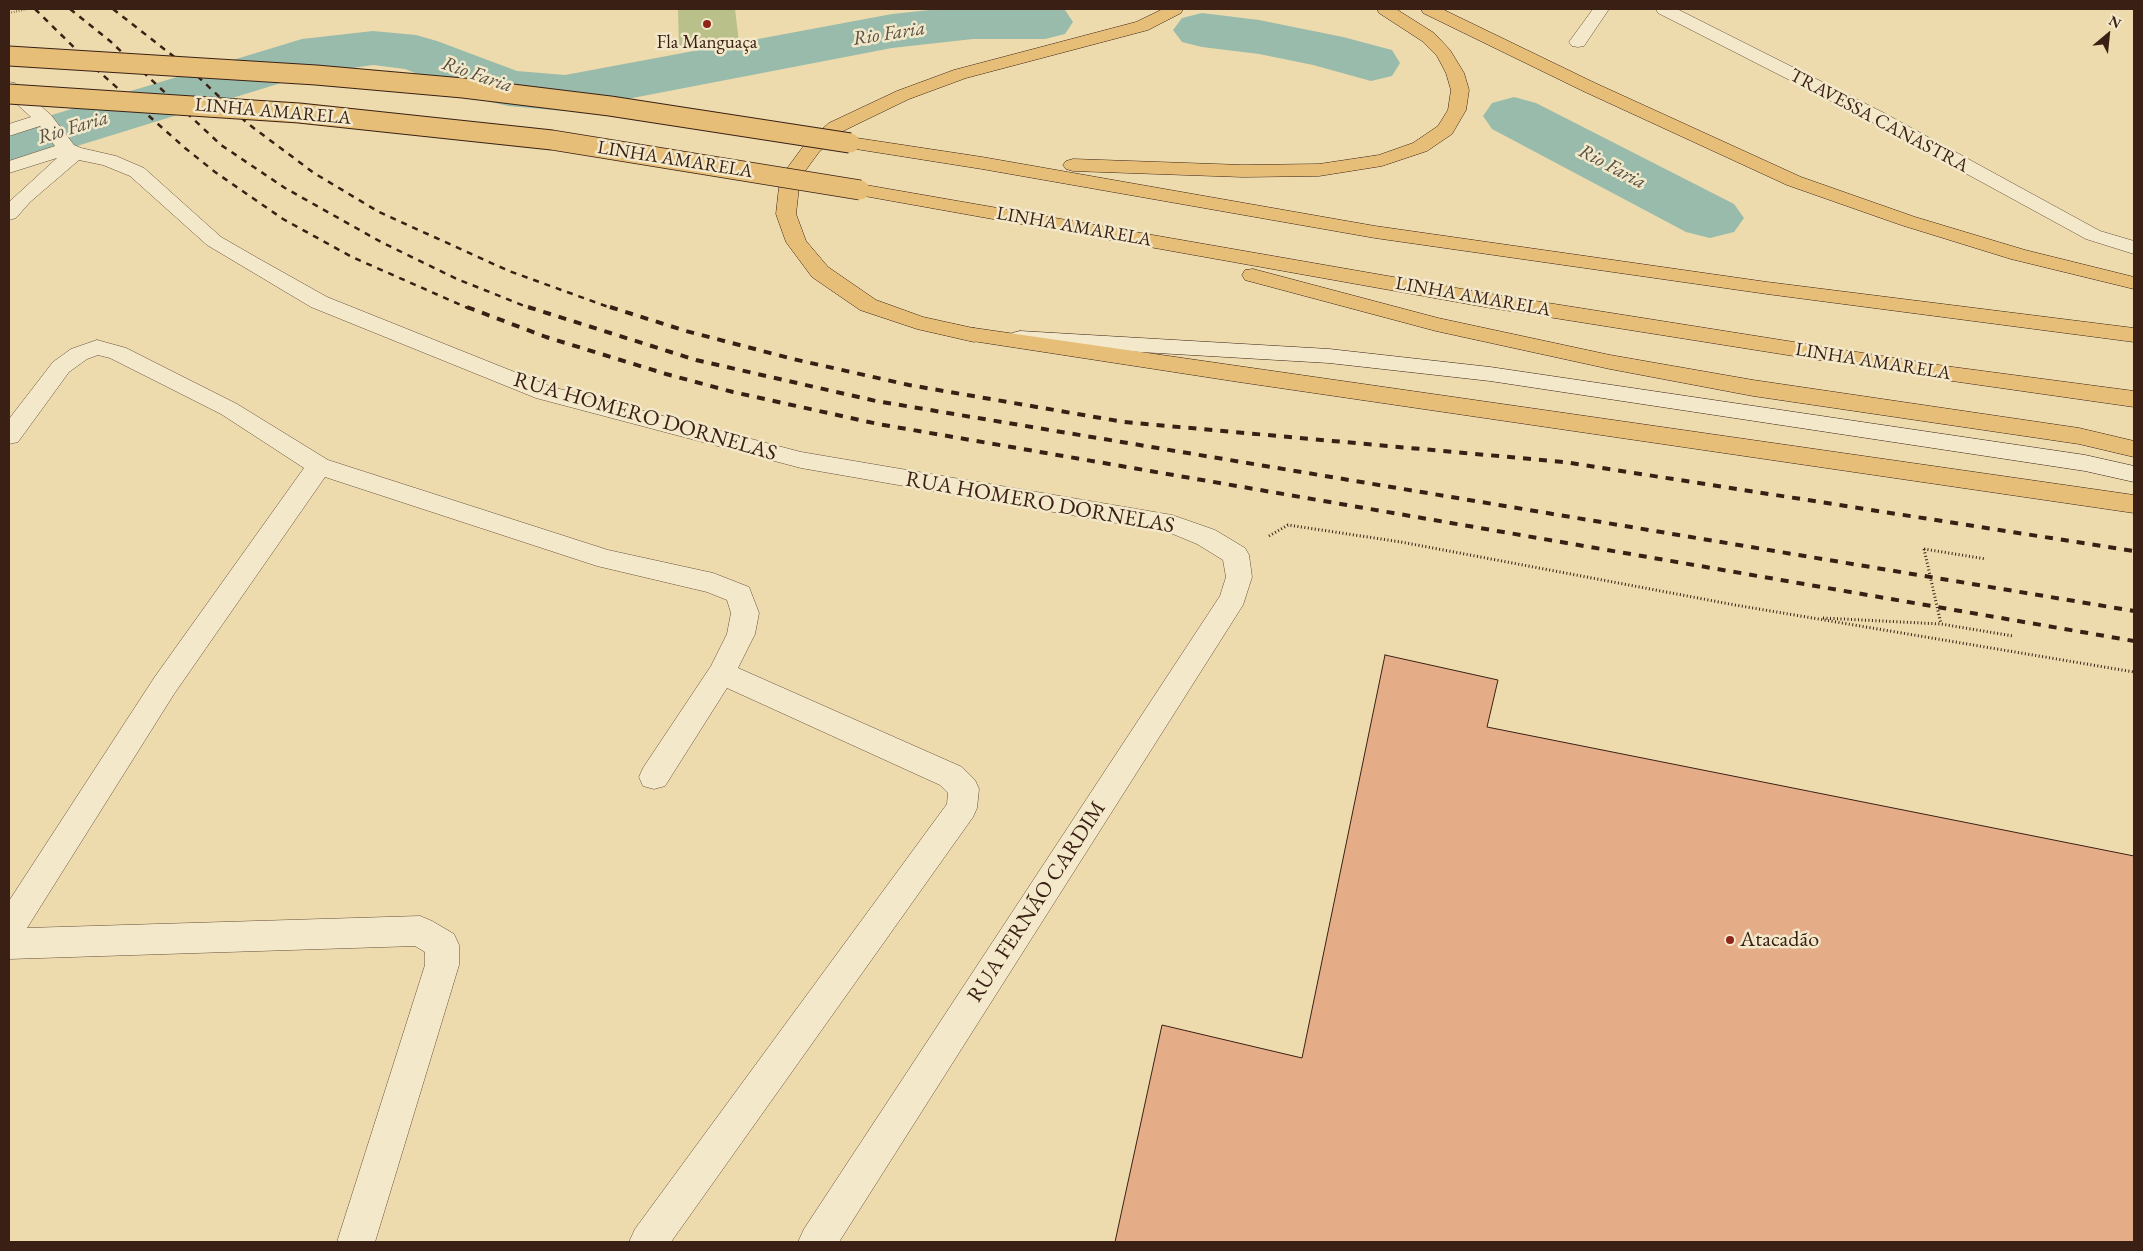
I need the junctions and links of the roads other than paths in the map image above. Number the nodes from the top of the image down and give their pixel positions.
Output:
1 (1175, 9) edge
2 (1385, 9) edge
3 (1429, 9) edge
4 (1601, 9) edge
5 (1664, 9) edge
6 (1578, 42) dead end
7 (9, 56) edge
8 (9, 87) edge
9 (9, 94) edge
10 (9, 130) edge
11 (60, 138) junction
12 (982, 163) junction
13 (9, 167) edge
14 (9, 214) edge
15 (1070, 226) junction
16 (2134, 248) edge
17 (2134, 283) edge
18 (974, 335) junction
19 (2134, 335) edge
20 (2134, 399) edge
21 (9, 436) edge
22 (2134, 449) edge
23 (318, 466) junction
24 (2134, 474) edge
25 (2134, 504) edge
26 (1236, 555) joint
27 (720, 673) junction
28 (654, 777) dead end
29 (9, 929) edge
30 (9, 944) edge
31 (356, 1242) edge
32 (648, 1242) edge
33 (817, 1242) edge

1 - 18 main road
2 - 12 main road
3 - 17 main road
4 - 6 street
5 - 16 street, TRAVESSA CANASTRA
7 - 12 main road, LINHA AMARELA, bridge
8 - 11 street
9 - 15 main road, LINHA AMARELA, bridge
10 - 11 street
11 - 13 street
11 - 14 street
11 - 26 street, RUA HOMERO DORNELAS
12 - 19 main road, LINHA AMARELA
15 - 20 main road, LINHA AMARELA
15 - 22 main road
18 - 24 street
18 - 25 main road
21 - 23 street
23 - 27 street
23 - 29 street
26 - 33 street, RUA FERNÃO CARDIM
27 - 28 street
27 - 32 street
30 - 31 street

